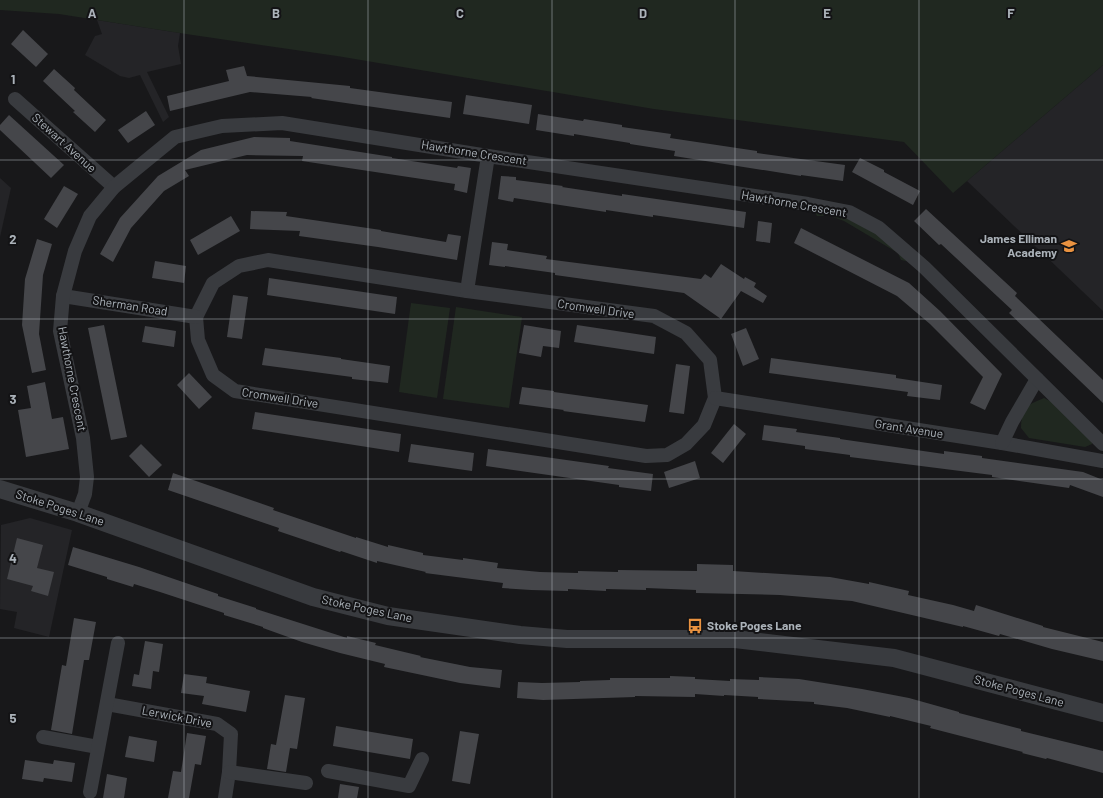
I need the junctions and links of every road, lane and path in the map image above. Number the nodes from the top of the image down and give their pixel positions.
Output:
1 (15, 99) dead end
2 (488, 156) junction
3 (114, 187) junction
4 (467, 291) junction
5 (63, 296) junction
6 (196, 317) junction
7 (1037, 379) junction
8 (715, 398) junction
9 (1002, 443) junction
10 (1103, 444) edge
11 (1103, 460) edge
12 (0, 489) edge
13 (78, 513) junction
14 (118, 643) dead end
15 (107, 704) junction
16 (1103, 713) edge
17 (43, 737) dead end
18 (98, 747) junction
19 (422, 759) dead end
20 (328, 771) dead end
21 (229, 772) junction
22 (306, 783) dead end
23 (90, 792) dead end
24 (409, 792) edge
25 (225, 798) edge

1 - 3 street, Stewart Avenue
2 - 3 street, Hawthorne Crescent
2 - 4 street
2 - 7 street, Hawthorne Crescent
3 - 5 street, Hawthorne Crescent
4 - 6 street, Cromwell Drive
4 - 8 street, Cromwell Drive
5 - 6 street, Sherman Road
5 - 13 street, Hawthorne Crescent
6 - 8 street, Cromwell Drive
7 - 9 street
7 - 10 street, Hawthorne Crescent
8 - 9 street, Grant Avenue
9 - 11 street, Grant Avenue
12 - 13 street, Stoke Poges Lane
13 - 16 street, Stoke Poges Lane
14 - 15 street
15 - 18 street
15 - 21 street, Lerwick Drive
17 - 18 street
18 - 23 street
19 - 24 street
20 - 24 street
21 - 22 street
21 - 25 street, Lerwick Drive

